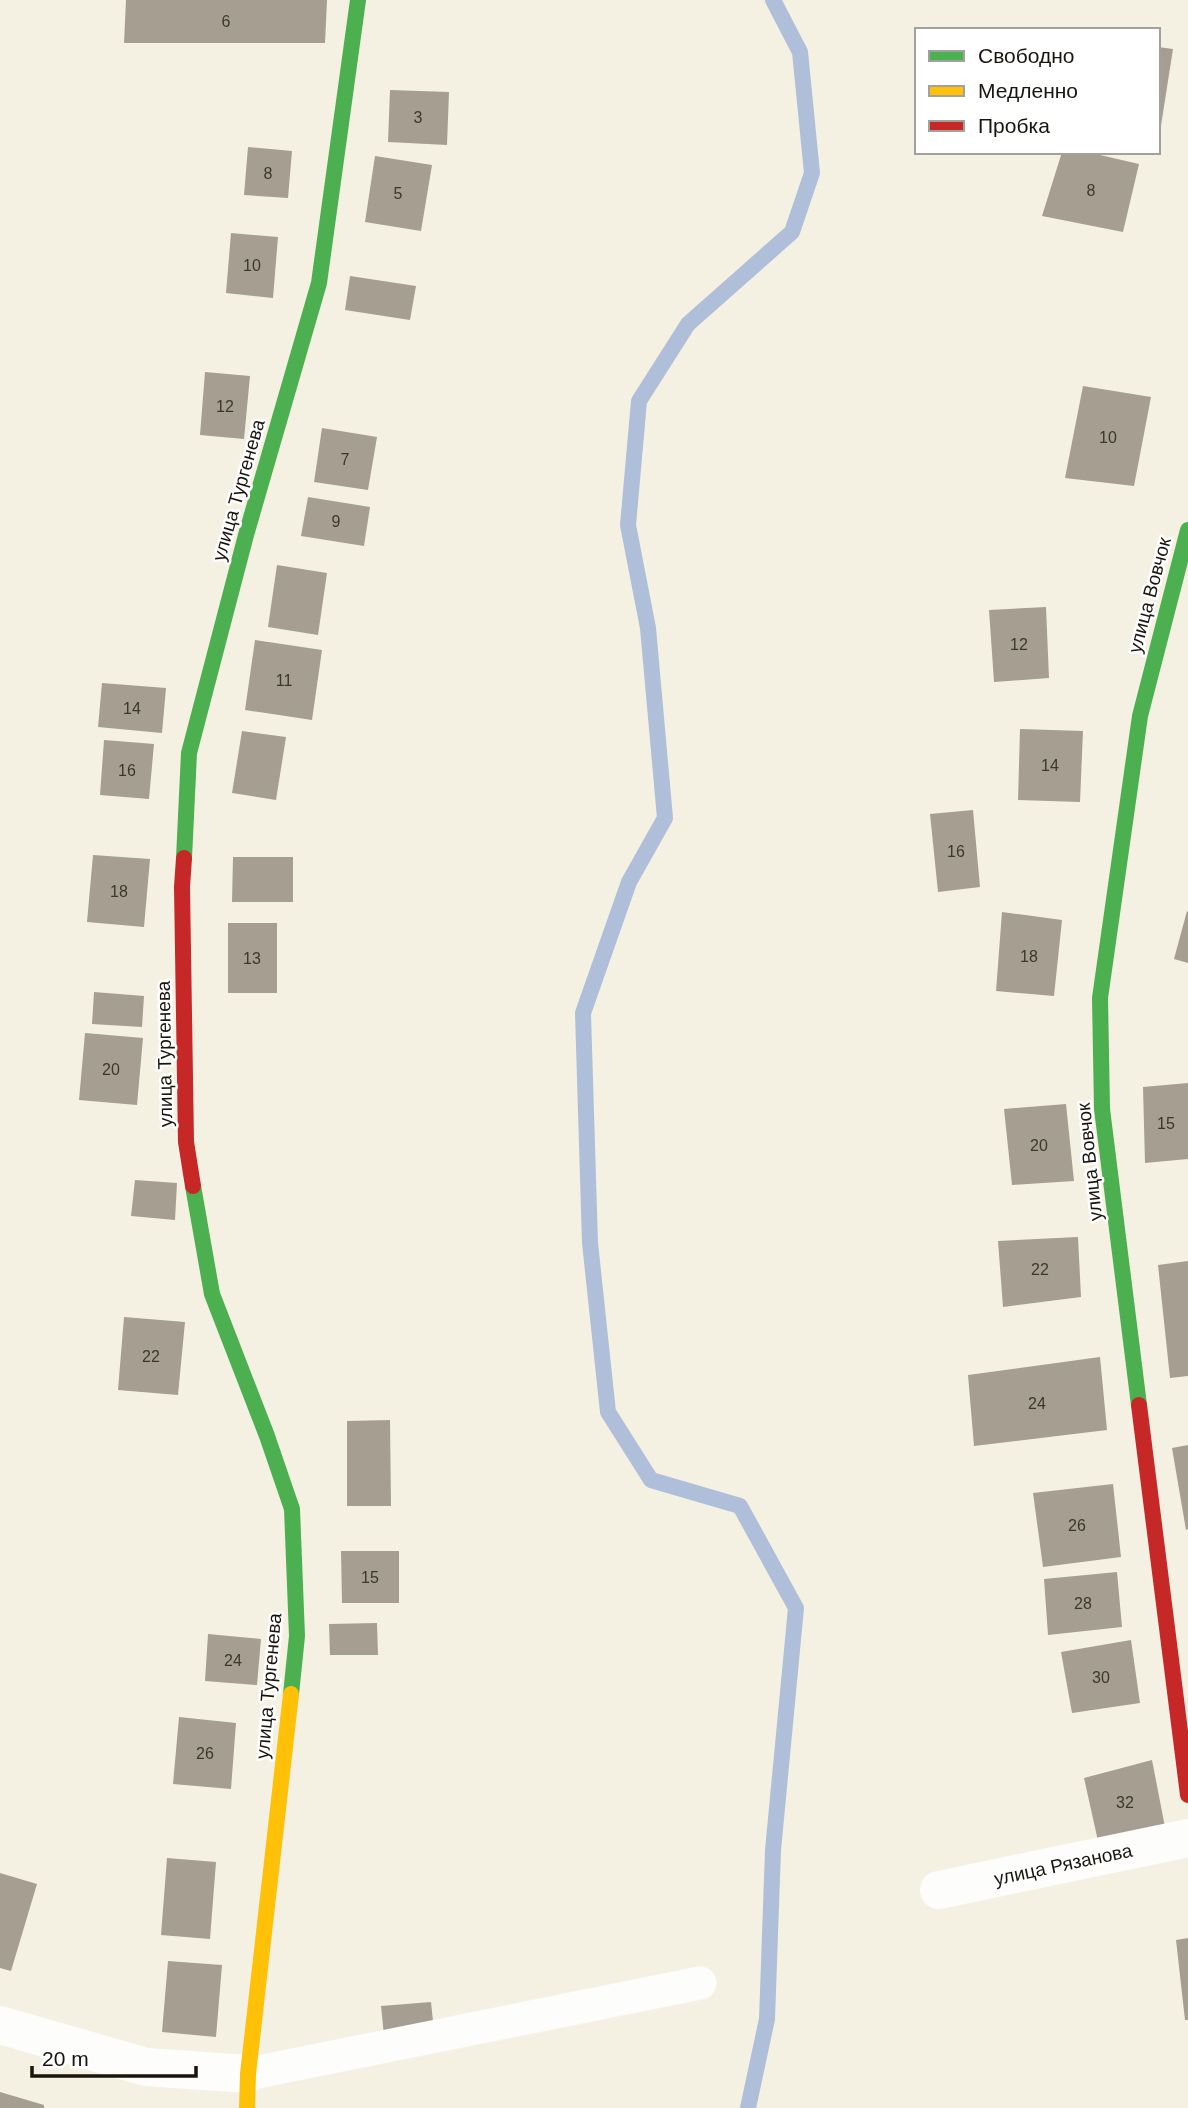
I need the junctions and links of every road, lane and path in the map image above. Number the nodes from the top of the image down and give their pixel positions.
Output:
1 (358, 0) edge
2 (1188, 530) edge
3 (1188, 1795) edge
4 (1188, 1838) edge
5 (939, 1890) dead end
6 (700, 1983) dead end
7 (0, 2025) edge
8 (248, 2091) edge

1 - 8 street, улица Тургенева
2 - 3 street, улица Вовчок
4 - 5 street, улица Рязанова
6 - 8 lane
7 - 8 street

